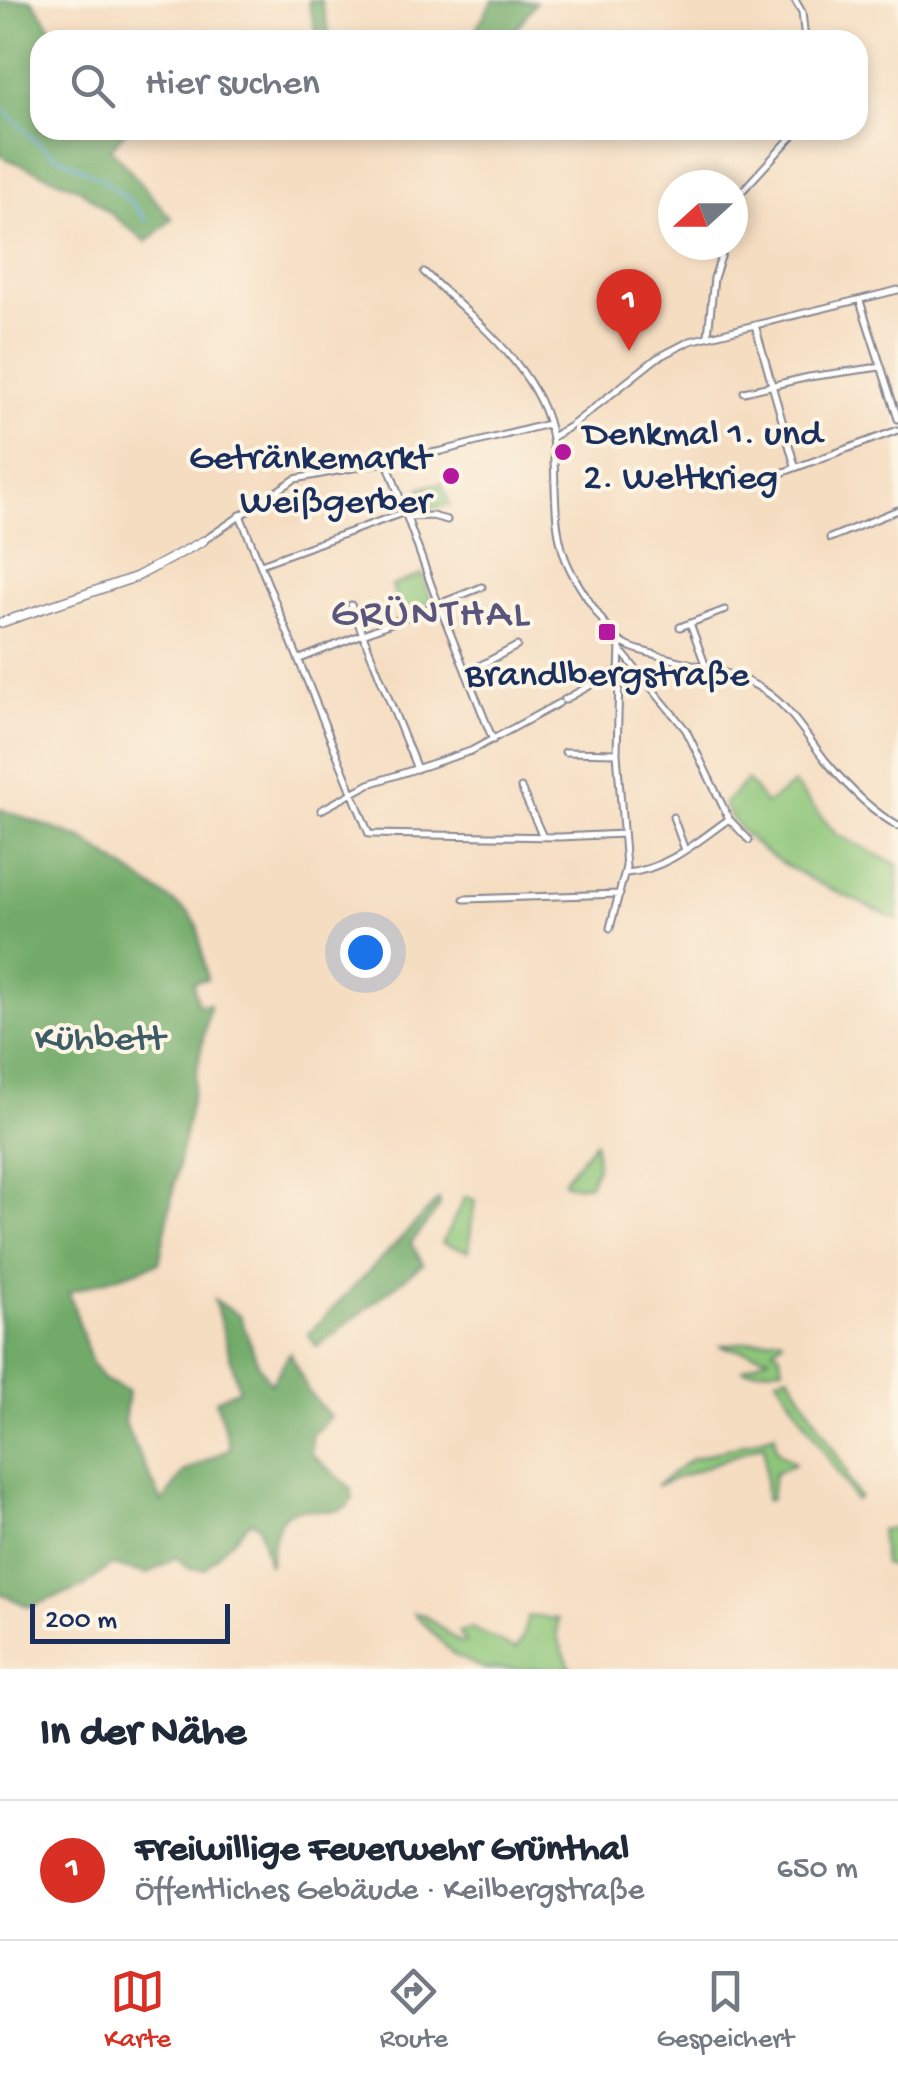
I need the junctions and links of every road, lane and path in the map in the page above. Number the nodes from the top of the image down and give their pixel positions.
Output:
1 (795, 0) edge
2 (804, 30) edge
3 (789, 140) edge
4 (748, 185) edge
5 (721, 260) edge
6 (424, 272) dead end
7 (898, 290) edge
8 (860, 301) junction
9 (755, 325) junction
10 (708, 336) junction
11 (880, 366) junction
12 (771, 385) junction
13 (744, 392) dead end
14 (898, 419) edge
15 (548, 424) junction
16 (898, 430) edge
17 (552, 437) junction
18 (387, 462) junction
19 (795, 466) junction
20 (773, 476) dead end
21 (898, 510) edge
22 (406, 514) junction
23 (240, 515) junction
24 (447, 520) dead end
25 (830, 538) dead end
26 (204, 541) joint
27 (261, 564) junction
28 (482, 588) dead end
29 (351, 604) dead end
30 (439, 604) junction
31 (725, 610) dead end
32 (0, 623) edge
33 (690, 623) junction
34 (680, 627) dead end
35 (362, 634) junction
36 (620, 642) junction
37 (517, 646) dead end
38 (620, 651) junction
39 (300, 660) junction
40 (706, 667) junction
41 (618, 670) junction
42 (466, 672) junction
43 (492, 740) junction
44 (565, 752) dead end
45 (617, 753) junction
46 (417, 769) junction
47 (521, 788) dead end
48 (352, 791) junction
49 (320, 810) dead end
50 (673, 817) dead end
51 (730, 819) junction
52 (898, 826) edge
53 (623, 834) junction
54 (543, 837) junction
55 (749, 840) dead end
56 (684, 850) junction
57 (626, 873) junction
58 (621, 894) junction
59 (464, 899) dead end
60 (610, 928) dead end

1 - 2 street
3 - 4 street
5 - 10 street
6 - 15 street
7 - 8 street
8 - 9 street
8 - 11 street
9 - 10 street
9 - 12 street
10 - 17 street
11 - 12 street
11 - 14 street
12 - 13 street
12 - 19 street
15 - 17 street
15 - 18 street
16 - 19 street
17 - 36 street
18 - 22 street
18 - 23 street
19 - 20 street
21 - 25 street
22 - 24 street
22 - 27 street
22 - 30 street
23 - 26 street
23 - 27 street
26 - 32 street
27 - 39 street
28 - 30 street
29 - 35 street
30 - 35 street
30 - 42 street
31 - 33 street
33 - 34 street
33 - 40 street
35 - 39 street
35 - 46 street
36 - 38 street
36 - 40 street
37 - 42 street
38 - 41 street
38 - 51 street
39 - 48 street
40 - 52 street
41 - 43 street
41 - 45 street
42 - 43 street
43 - 46 street
44 - 45 street
45 - 53 street
46 - 48 street
47 - 54 street
48 - 49 street
48 - 54 street
50 - 56 street
51 - 55 street
51 - 56 street
53 - 54 street
53 - 57 street
56 - 57 street
57 - 58 street
58 - 59 street
58 - 60 street

